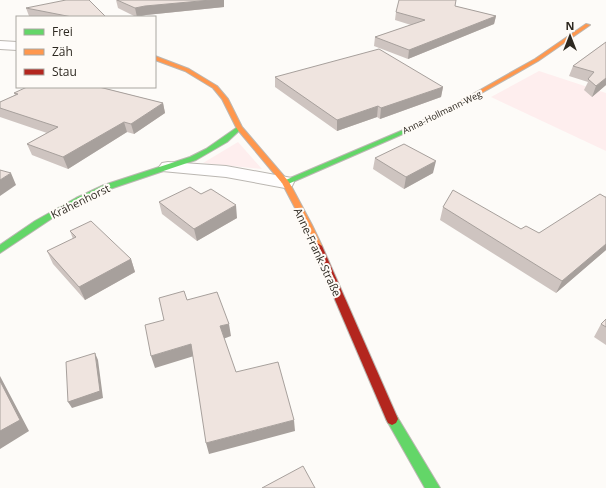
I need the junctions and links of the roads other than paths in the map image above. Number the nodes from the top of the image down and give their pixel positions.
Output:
1 (588, 25) dead end
2 (0, 45) edge
3 (16, 46) edge
4 (156, 58) edge
5 (238, 128) junction
6 (168, 167) junction
7 (285, 182) junction
8 (0, 250) edge
9 (433, 488) edge

1 - 7 street, Anna-Hollmann-Weg
2 - 3 street
4 - 5 street, Anne-Frank-Straße
5 - 6 street, Krähenhorst
5 - 7 street, Anne-Frank-Straße
6 - 7 street, Krähenhorst
6 - 8 street, Krähenhorst
7 - 9 street, Anne-Frank-Straße

